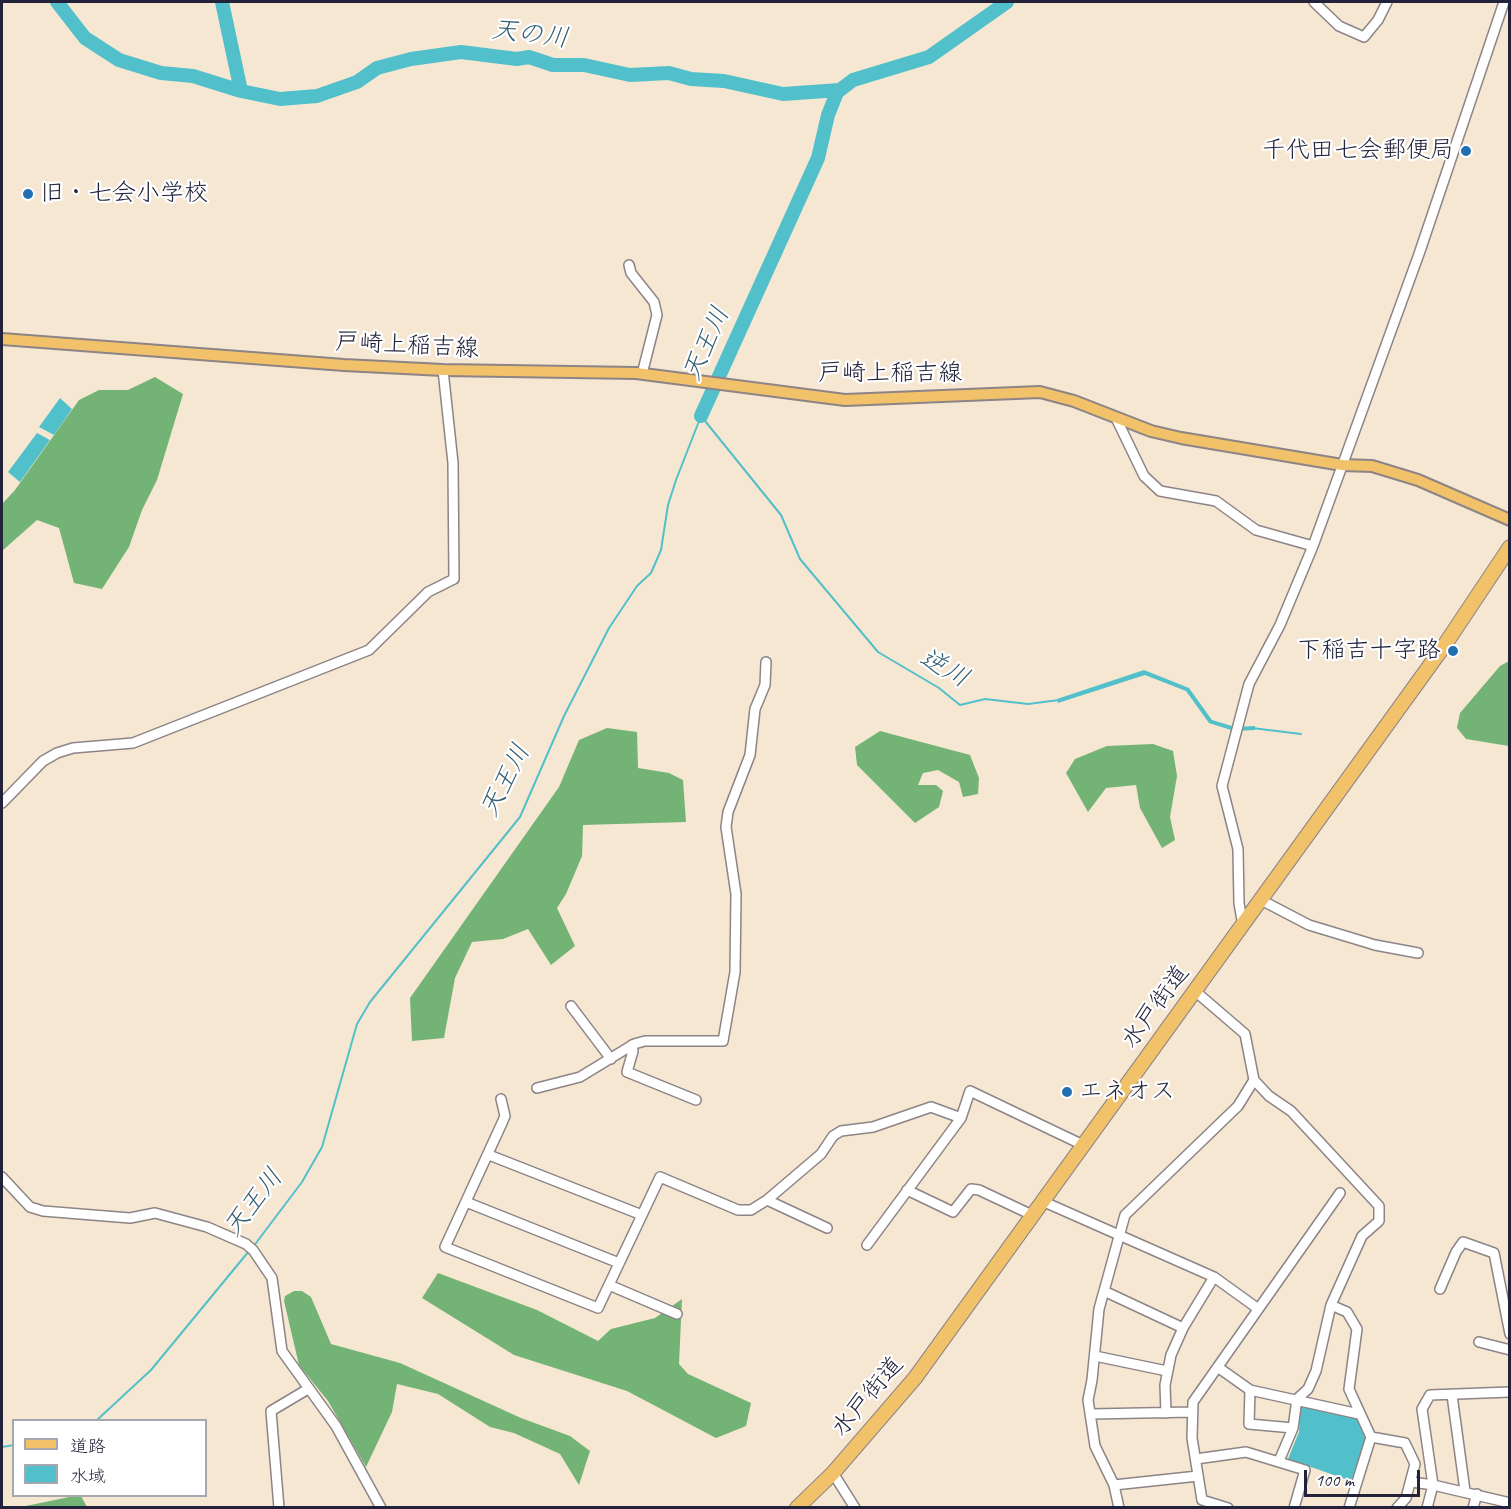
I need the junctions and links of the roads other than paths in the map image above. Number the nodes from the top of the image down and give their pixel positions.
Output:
1 (1314, 2) edge
2 (1387, 2) edge
3 (1504, 2) edge
4 (629, 265) dead end
5 (2, 339) edge
6 (443, 370) junction
7 (642, 374) junction
8 (1116, 418) junction
9 (1342, 465) junction
10 (1509, 520) edge
11 (1313, 546) junction
12 (1509, 546) edge
13 (766, 662) dead end
14 (2, 803) edge
15 (1262, 900) junction
16 (1243, 926) junction
17 (1418, 953) dead end
18 (1195, 991) junction
19 (571, 1006) dead end
20 (632, 1045) junction
21 (611, 1059) junction
22 (1254, 1080) junction
23 (537, 1088) dead end
24 (501, 1099) dead end
25 (696, 1100) dead end
26 (961, 1118) junction
27 (1083, 1145) junction
28 (489, 1155) junction
29 (2, 1178) edge
30 (907, 1190) junction
31 (1340, 1193) dead end
32 (767, 1200) junction
33 (1042, 1201) junction
34 (466, 1202) junction
35 (642, 1215) junction
36 (1032, 1215) junction
37 (827, 1228) dead end
38 (1119, 1234) junction
39 (867, 1245) dead end
40 (619, 1263) junction
41 (1214, 1277) junction
42 (609, 1285) junction
43 (1440, 1289) dead end
44 (1104, 1291) junction
45 (1331, 1305) junction
46 (1257, 1308) junction
47 (677, 1314) dead end
48 (1183, 1328) junction
49 (1509, 1334) edge
50 (1479, 1342) dead end
51 (1509, 1350) edge
52 (1095, 1356) junction
53 (1219, 1368) junction
54 (1167, 1371) junction
55 (308, 1389) junction
56 (1250, 1390) junction
57 (1509, 1392) edge
58 (1452, 1395) junction
59 (1297, 1399) junction
60 (1192, 1412) junction
61 (1166, 1413) junction
62 (1091, 1414) junction
63 (1359, 1414) junction
64 (1293, 1428) junction
65 (1371, 1437) junction
66 (1196, 1459) junction
67 (1279, 1461) junction
68 (833, 1473) junction
69 (1198, 1476) junction
70 (1412, 1482) junction
71 (1114, 1485) junction
72 (1433, 1485) junction
73 (1465, 1491) junction
74 (1477, 1494) junction
75 (1509, 1503) edge
76 (1224, 1507) edge
77 (279, 1508) edge
78 (381, 1508) edge
79 (797, 1508) edge
80 (855, 1508) edge
81 (1119, 1508) edge
82 (1294, 1508) edge
83 (1349, 1508) edge
84 (1397, 1508) edge
85 (1427, 1508) edge
86 (1473, 1508) edge

1 - 2 street
3 - 9 street
4 - 7 street
5 - 6 main road, 戸崎上稲吉線
6 - 7 main road, 戸崎上稲吉線
6 - 14 street
7 - 8 main road, 戸崎上稲吉線
8 - 9 main road, 戸崎上稲吉線
8 - 11 street
9 - 10 main road, 戸崎上稲吉線
9 - 11 street
11 - 16 street
12 - 15 highway, 水戸街道
13 - 20 street
15 - 16 highway, 水戸街道
15 - 17 street
16 - 18 highway, 水戸街道
18 - 22 street
18 - 27 highway, 水戸街道
19 - 21 street
20 - 21 street
20 - 25 street
21 - 23 street
22 - 38 street
22 - 45 street
24 - 28 street
26 - 27 street
26 - 30 street
26 - 32 street
27 - 33 highway, 水戸街道
28 - 34 street
28 - 35 street
29 - 55 street
30 - 36 street
30 - 39 street
31 - 46 street
32 - 35 street
32 - 37 street
33 - 36 highway, 水戸街道
33 - 38 street
34 - 40 street
34 - 42 street
35 - 40 street
36 - 68 highway, 水戸街道
38 - 41 street
38 - 44 street
40 - 42 street
41 - 46 street
41 - 48 street
42 - 47 street
43 - 49 street
44 - 48 street
44 - 52 street
45 - 59 street
45 - 63 street
46 - 53 street
48 - 54 street
50 - 51 street
52 - 54 street
52 - 62 street
53 - 56 street
53 - 60 street
54 - 61 street
55 - 77 street
55 - 78 street
56 - 59 street
56 - 64 street
57 - 58 street
58 - 72 street
58 - 73 street
59 - 63 street
59 - 64 street
60 - 61 street
60 - 66 street
61 - 62 street
62 - 71 street
63 - 65 street
64 - 67 street
65 - 70 street
65 - 83 street
66 - 67 street
66 - 69 street
67 - 82 street
68 - 79 highway, 水戸街道
68 - 80 street
69 - 71 street
69 - 76 street
70 - 72 street
70 - 84 street
71 - 81 street
72 - 73 street
72 - 85 street
73 - 74 street
74 - 75 street
74 - 86 street

